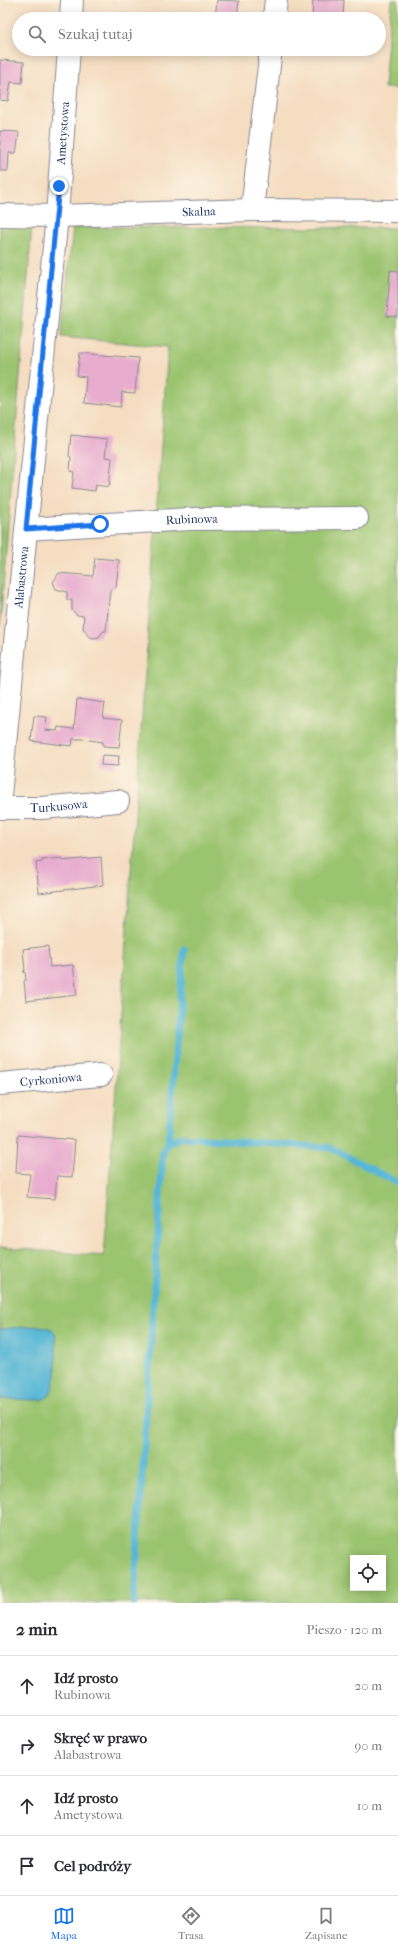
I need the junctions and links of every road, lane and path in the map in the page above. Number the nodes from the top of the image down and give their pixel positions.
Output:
1 (72, 0) edge
2 (276, 0) edge
3 (71, 12) edge
4 (275, 12) edge
5 (68, 56) edge
6 (270, 56) edge
7 (252, 210) junction
8 (398, 211) edge
9 (0, 215) edge
10 (57, 216) junction
11 (357, 518) dead end
12 (26, 529) junction
13 (0, 795) edge
14 (118, 801) dead end
15 (0, 808) edge
16 (102, 1075) dead end
17 (0, 1084) edge

1 - 3 street
2 - 4 street
5 - 10 street, Ametystowa
6 - 7 street
7 - 8 street, Skalna
7 - 10 street, Skalna
9 - 10 street, Skalna
10 - 12 street, Alabastrowa
11 - 12 street, Rubinowa
12 - 13 street, Alabastrowa
14 - 15 street, Turkusowa
16 - 17 street, Cyrkoniowa

